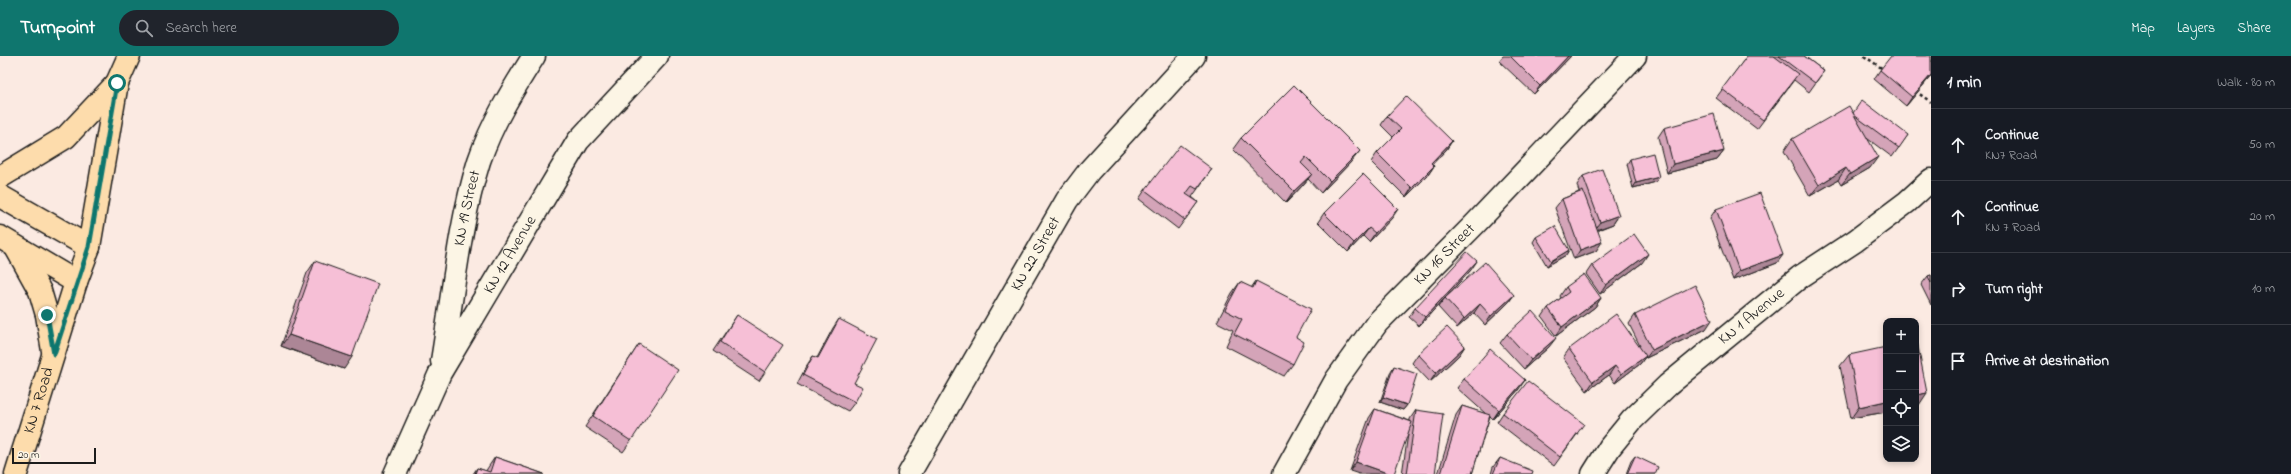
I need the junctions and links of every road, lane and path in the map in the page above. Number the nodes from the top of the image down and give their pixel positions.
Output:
1 (129, 56) edge
2 (534, 56) edge
3 (657, 56) edge
4 (1194, 56) edge
5 (1635, 56) edge
6 (1864, 56) edge
7 (1888, 73) edge
8 (117, 83) junction
9 (1913, 90) edge
10 (1931, 102) edge
11 (0, 177) edge
12 (1931, 180) edge
13 (0, 196) edge
14 (8, 241) edge
15 (89, 247) junction
16 (76, 282) junction
17 (54, 354) junction
18 (440, 373) junction
19 (16, 474) edge
20 (394, 474) edge
21 (909, 474) edge
22 (1284, 474) edge
23 (1593, 474) edge

1 - 8 main road
2 - 18 street, KN 19 Street
3 - 18 street, KN 12 Avenue
4 - 21 street, KN 22 Street
5 - 22 street, KN 16 Street
6 - 7 path
8 - 11 main road
8 - 15 main road, KN 7 Road
9 - 10 path
12 - 23 street, KN 1 Avenue
13 - 15 main road
14 - 16 main road
14 - 17 main road
15 - 16 main road, KN 7 Road
16 - 17 main road, KN 7 Road
17 - 19 main road, KN 7 Road
18 - 20 street, KN 12 Avenue

